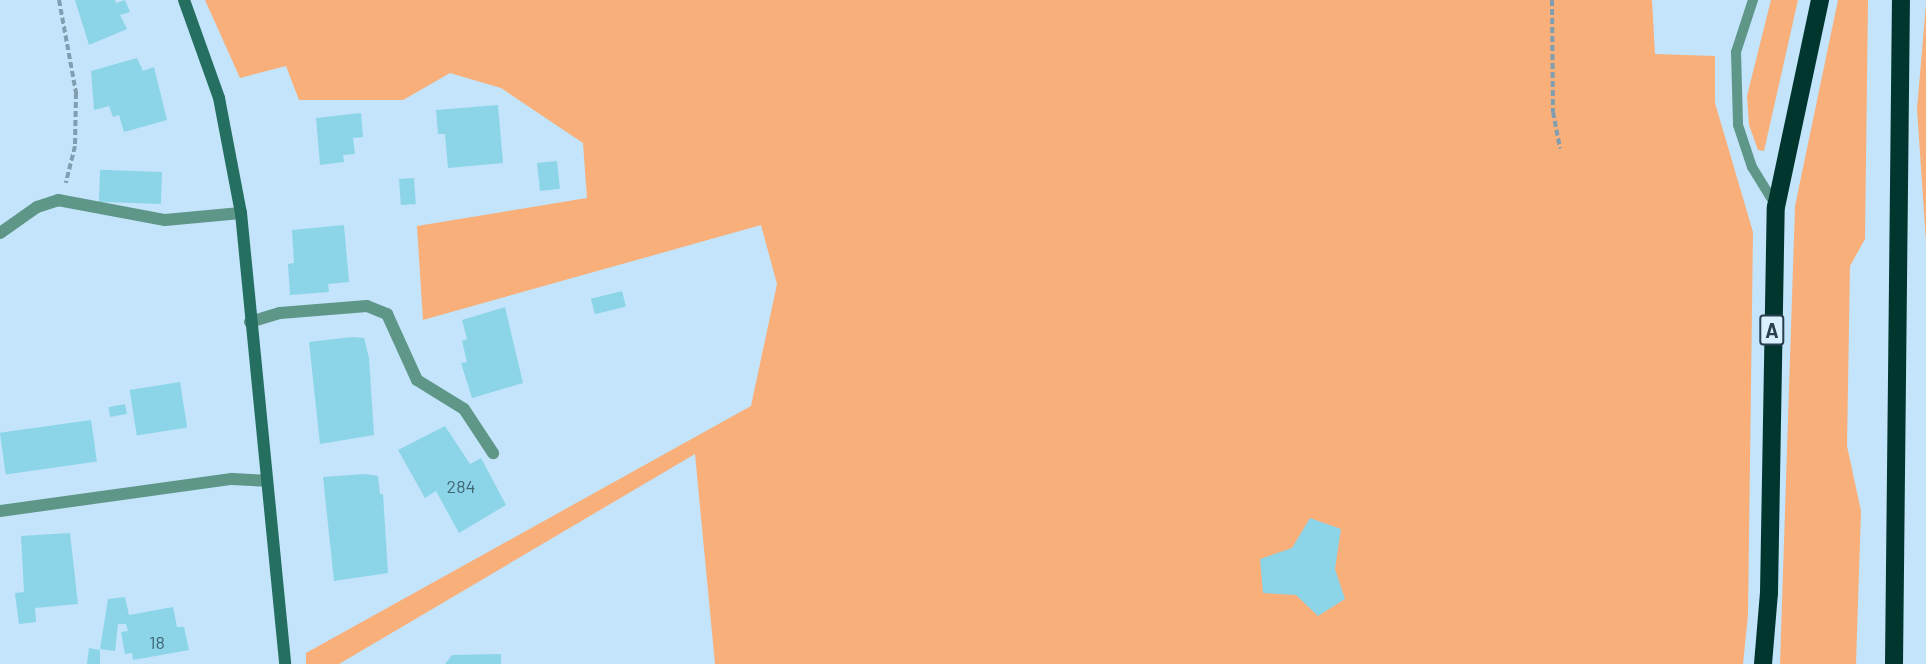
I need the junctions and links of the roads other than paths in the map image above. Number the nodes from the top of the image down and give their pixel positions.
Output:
1 (184, 0) edge
2 (1753, 0) edge
3 (1820, 0) edge
4 (1901, 0) edge
5 (1776, 207) junction
6 (241, 213) junction
7 (0, 233) edge
8 (250, 322) junction
9 (493, 453) dead end
10 (267, 481) junction
11 (0, 512) edge
12 (285, 664) edge
13 (1763, 664) edge
14 (1894, 664) edge

1 - 6 main road
2 - 5 lane
3 - 5 highway, A
4 - 14 highway
5 - 13 highway, A
6 - 7 street
6 - 8 main road
8 - 9 street
8 - 10 main road
10 - 11 street
10 - 12 main road

